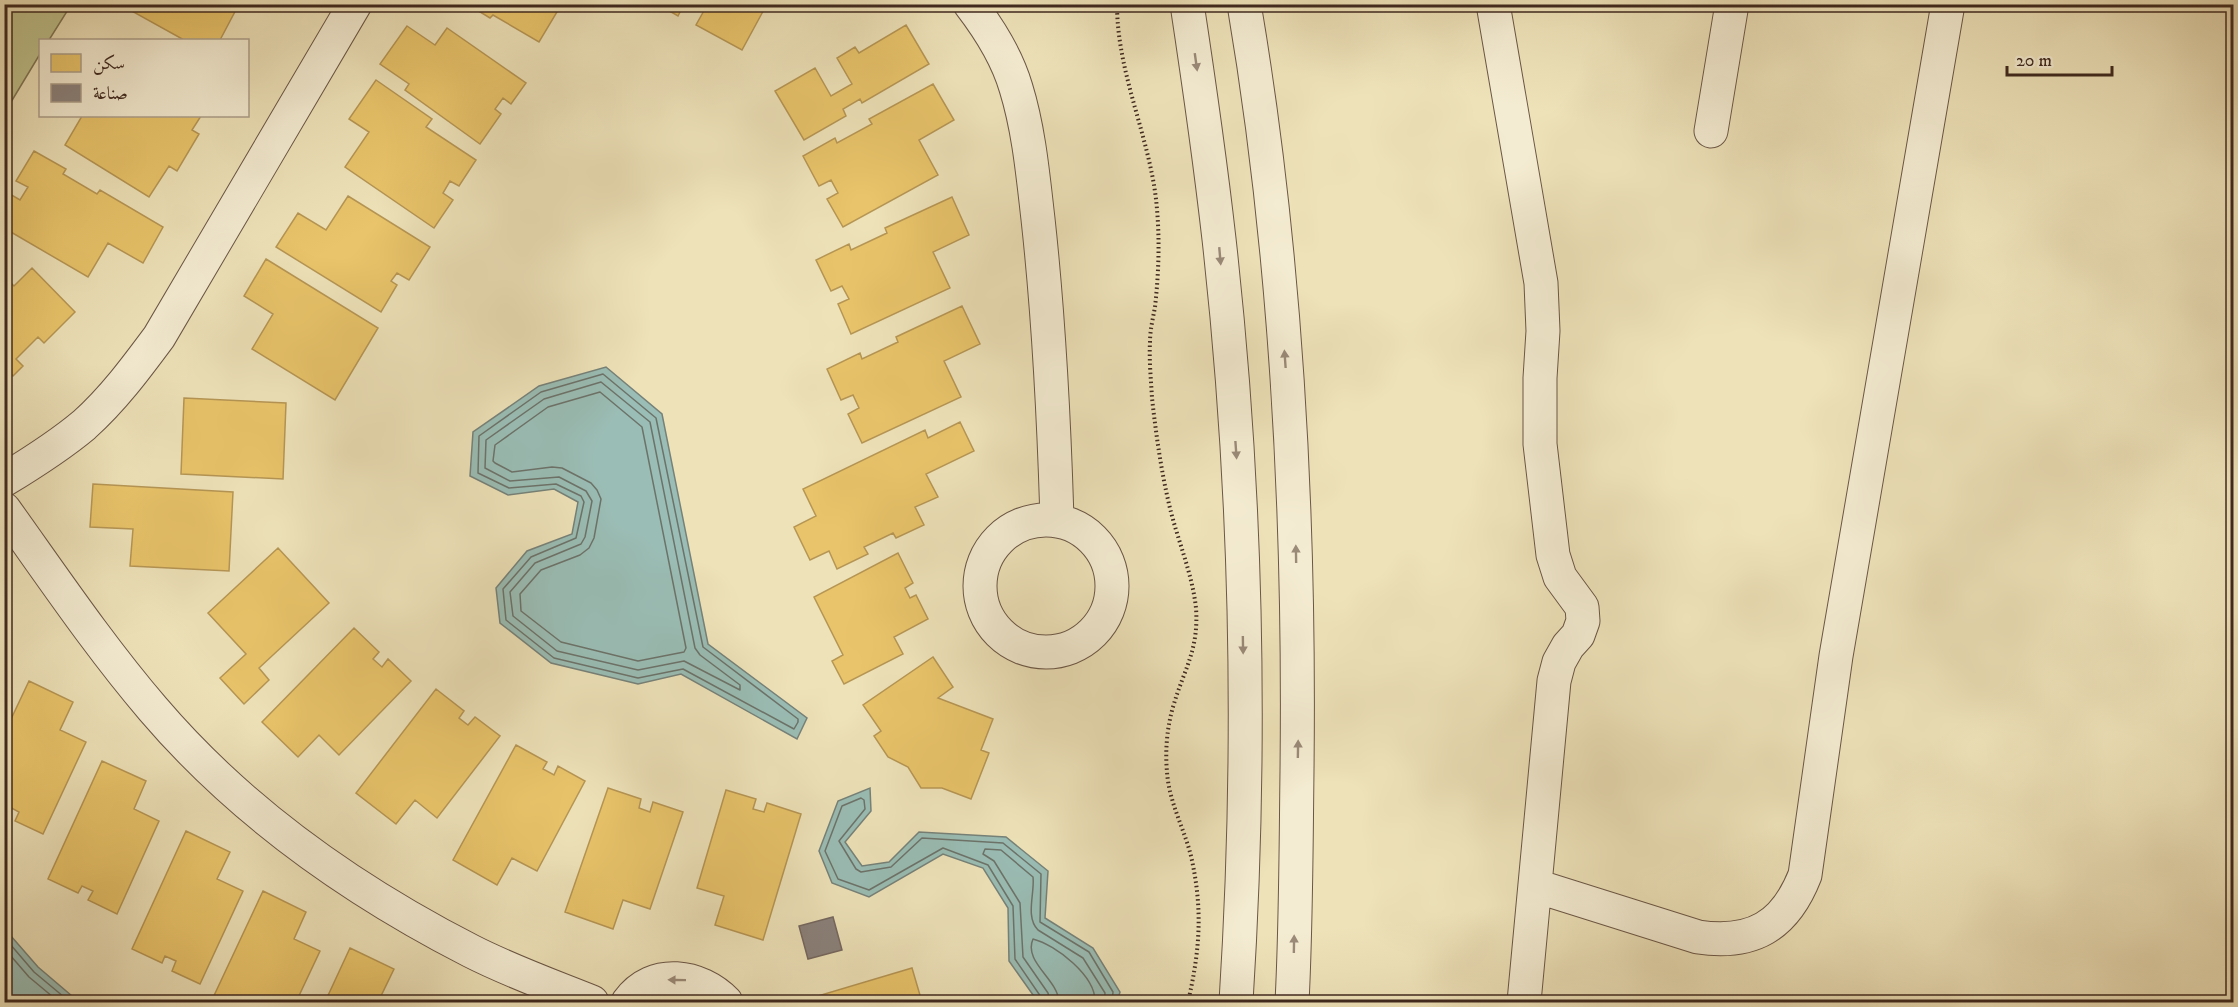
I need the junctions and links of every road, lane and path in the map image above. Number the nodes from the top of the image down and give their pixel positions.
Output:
1 (355, 4) edge
2 (970, 4) edge
3 (1117, 4) edge
4 (1187, 4) edge
5 (1244, 4) edge
6 (1493, 4) edge
7 (1732, 4) edge
8 (1948, 4) edge
9 (1711, 131) dead end
10 (4, 480) edge
11 (4, 509) edge
12 (1057, 520) junction
13 (1536, 886) junction
14 (592, 1002) edge
15 (628, 1002) edge
16 (726, 1002) edge
17 (1188, 1002) edge
18 (1236, 1002) edge
19 (1292, 1002) edge
20 (1524, 1002) edge

1 - 10 street
2 - 12 street
3 - 17 path
4 -> 18 street
19 -> 5 street
6 - 13 street
7 - 9 street
8 - 13 street
11 - 14 street
12 - 12 street
13 - 20 street
16 -> 15 street

